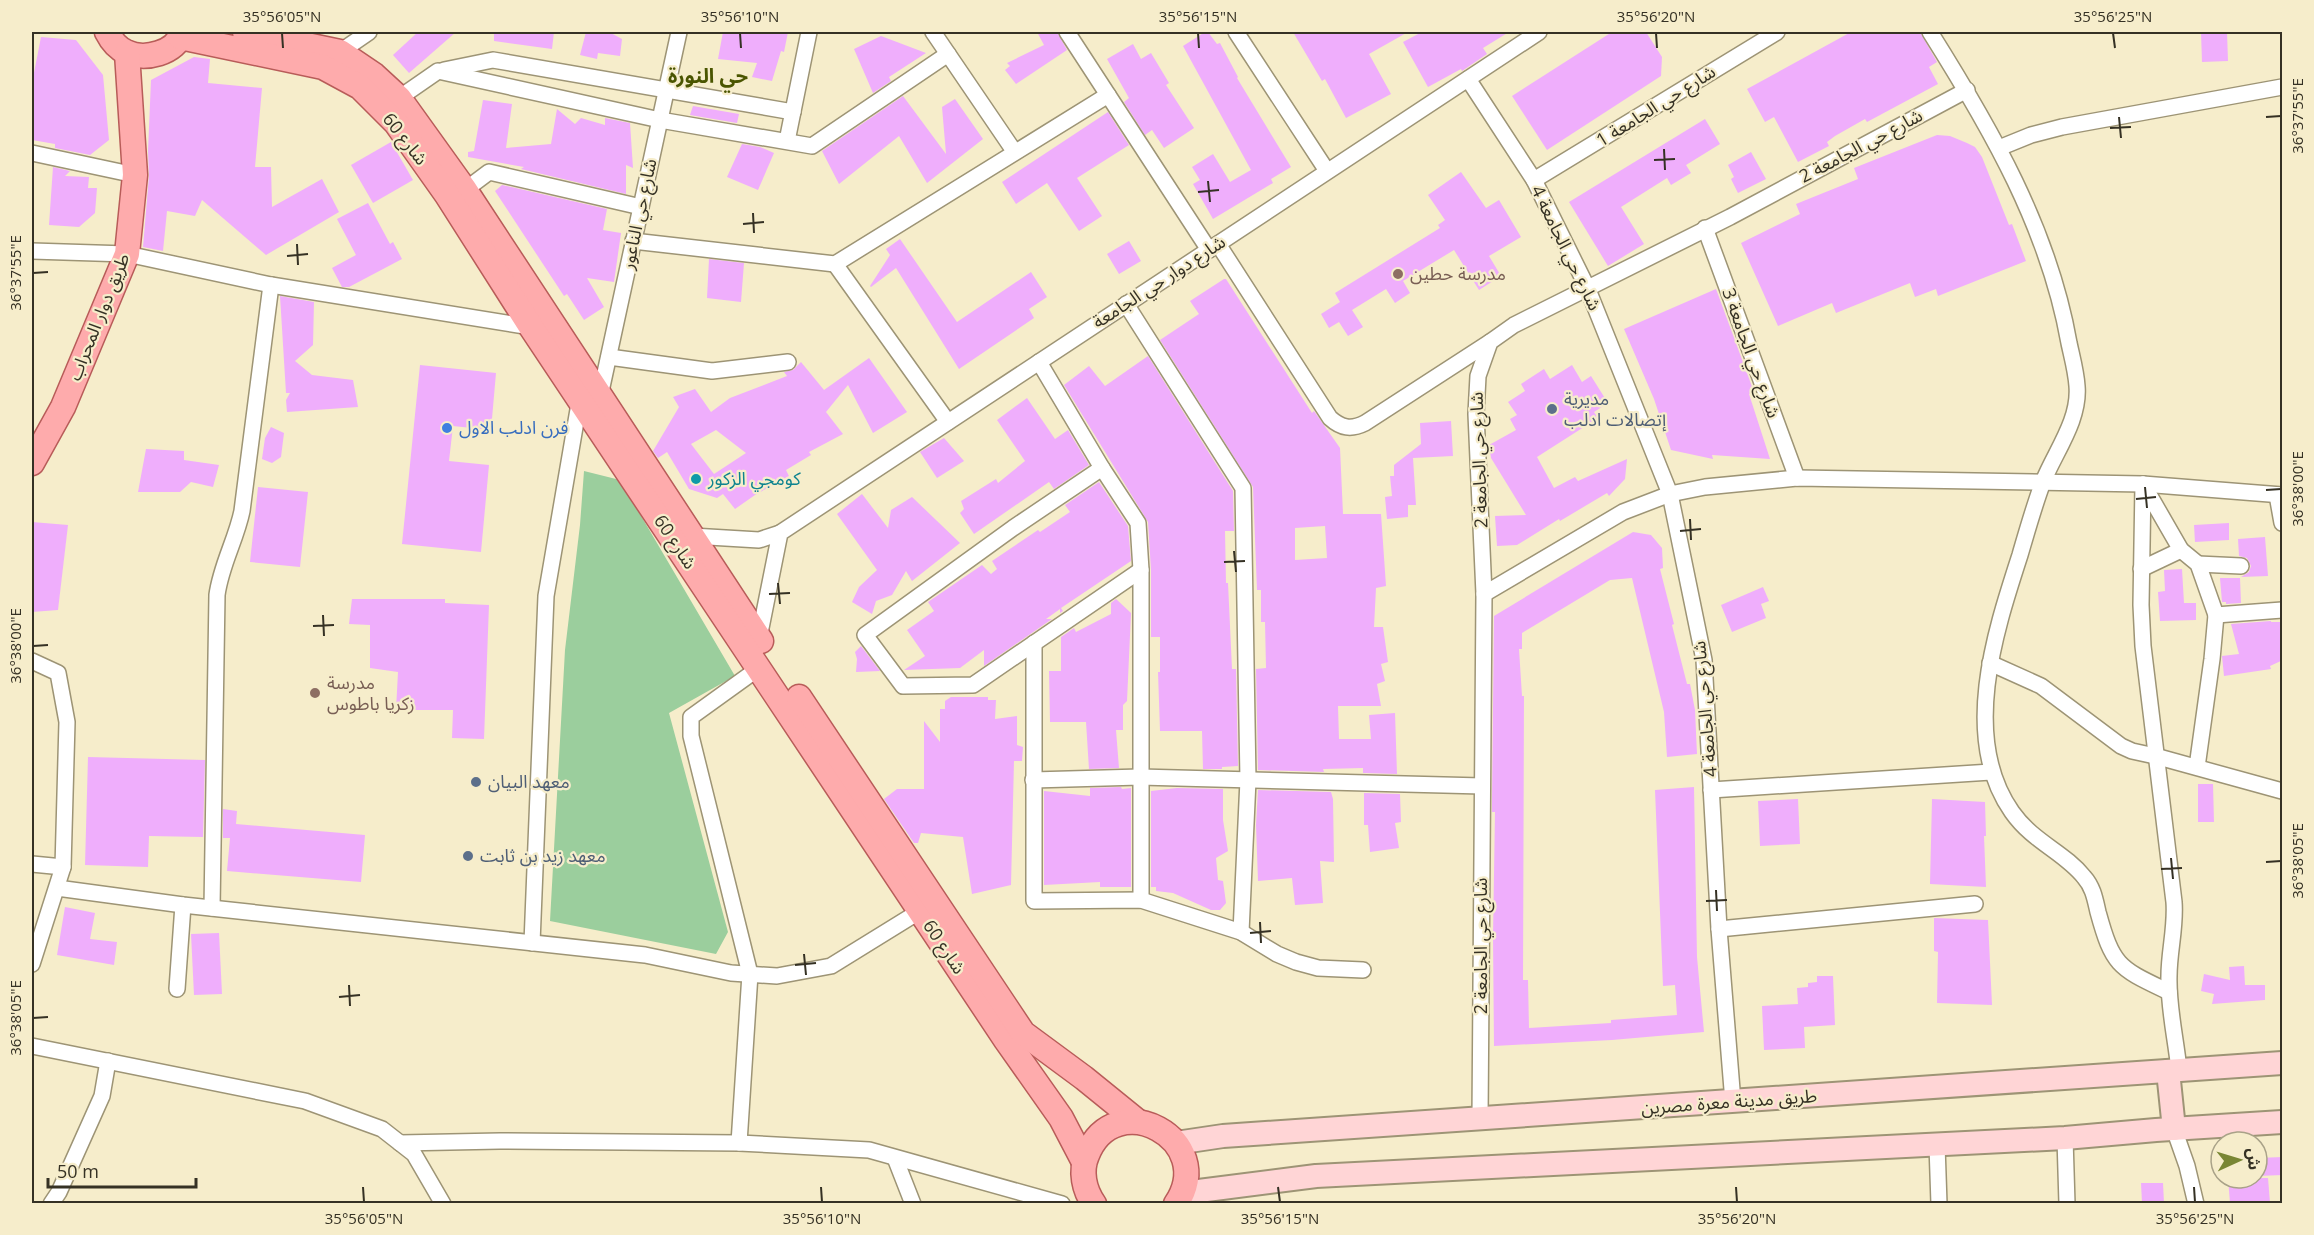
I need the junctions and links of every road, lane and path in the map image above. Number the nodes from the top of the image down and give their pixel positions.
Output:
1 (104, 32) edge
2 (244, 32) edge
3 (369, 32) edge
4 (679, 32) edge
5 (808, 32) edge
6 (933, 32) edge
7 (1067, 32) edge
8 (1236, 32) edge
9 (1539, 32) edge
10 (1777, 32) edge
11 (1930, 32) edge
12 (181, 34) edge
13 (340, 52) junction
14 (127, 53) junction
15 (948, 54) junction
16 (438, 71) junction
17 (1468, 79) junction
18 (2283, 87) edge
19 (1966, 90) junction
20 (666, 91) junction
21 (1108, 95) junction
22 (399, 98) junction
23 (793, 112) junction
24 (660, 120) junction
25 (787, 141) junction
26 (1999, 148) junction
27 (1014, 151) junction
28 (32, 153) edge
29 (1328, 171) junction
30 (135, 175) junction
31 (1534, 180) junction
32 (465, 190) junction
33 (641, 207) junction
34 (1705, 228) junction
35 (633, 241) junction
36 (1213, 247) junction
37 (32, 251) edge
38 (127, 254) junction
39 (836, 264) junction
40 (271, 285) junction
41 (1587, 287) junction
42 (1126, 304) junction
43 (531, 327) junction
44 (1490, 342) junction
45 (609, 357) junction
46 (788, 362) dead end
47 (1039, 362) junction
48 (590, 397) junction
49 (948, 422) junction
50 (33, 458) edge
51 (1102, 468) junction
52 (1797, 477) junction
53 (2043, 482) junction
54 (2143, 484) junction
55 (1670, 494) junction
56 (2280, 495) edge
57 (2283, 523) edge
58 (780, 533) junction
59 (692, 536) junction
60 (2181, 550) junction
61 (2198, 564) junction
62 (2241, 566) dead end
63 (2141, 569) junction
64 (1141, 570) junction
65 (1484, 594) junction
66 (2283, 610) edge
67 (2216, 615) junction
68 (759, 638) junction
69 (1034, 643) junction
70 (32, 661) edge
71 (1990, 663) junction
72 (759, 668) junction
73 (2155, 756) junction
74 (2197, 767) junction
75 (1991, 772) junction
76 (1140, 777) junction
77 (1033, 780) junction
78 (1248, 780) junction
79 (1482, 786) junction
80 (1711, 790) junction
81 (2283, 791) edge
82 (32, 864) edge
83 (63, 867) junction
84 (57, 888) junction
85 (1141, 900) junction
86 (1975, 904) dead end
87 (183, 905) junction
88 (212, 908) junction
89 (920, 911) junction
90 (1719, 929) junction
91 (1241, 932) junction
92 (532, 943) junction
93 (32, 964) edge
94 (1363, 970) dead end
95 (750, 974) junction
96 (177, 989) dead end
97 (2169, 992) junction
98 (32, 1046) edge
99 (108, 1061) junction
100 (2283, 1063) edge
101 (2174, 1070) junction
102 (1733, 1102) junction
103 (1480, 1119) junction
104 (1137, 1121) junction
105 (2283, 1122) edge
106 (2174, 1129) junction
107 (2065, 1138) junction
108 (400, 1143) junction
109 (739, 1143) junction
110 (1176, 1143) junction
111 (1937, 1145) junction
112 (895, 1158) junction
113 (1084, 1162) junction
114 (1183, 1200) edge
115 (51, 1203) edge
116 (443, 1203) edge
117 (913, 1203) edge
118 (1062, 1203) edge
119 (1094, 1203) edge
120 (1939, 1203) edge
121 (2067, 1203) edge
122 (2196, 1203) edge

1 - 14 main road
2 - 13 main road, شارع 60
3 - 13 street
4 - 20 street, شارع حي الناعور
5 - 23 street
6 - 15 street
7 - 21 street
8 - 29 street
9 - 17 street, شارع دوار حي الجامعة
10 - 31 street, شارع حي الجامعة 1
11 - 19 street
12 - 14 main road
12 - 43 main road, شارع 60
13 - 22 main road, شارع 60
14 - 30 main road, طريق دوار المحراب
15 - 25 street
15 - 27 street
16 - 20 street
16 - 22 street
16 - 24 street
17 - 29 street, شارع دوار حي الجامعة
17 - 31 street, شارع حي الجامعة 4
18 - 26 street
19 - 26 street
19 - 34 street, شارع حي الجامعة 2
20 - 23 street
20 - 24 street, شارع حي الناعور
21 - 27 street
21 - 36 street
22 - 32 main road, شارع 60
23 - 25 street
24 - 25 street
24 - 33 street, شارع حي الناعور
26 - 53 street
27 - 39 street
28 - 30 street
29 - 36 street, شارع دوار حي الجامعة
30 - 38 main road, طريق دوار المحراب
31 - 41 street, شارع حي الجامعة 4
32 - 33 street
32 - 48 main road, شارع 60
33 - 35 street, شارع حي الناعور
34 - 41 street, شارع حي الجامعة 2
34 - 52 street, شارع حي الجامعة 3
35 - 39 street
35 - 45 street, شارع حي الناعور
36 - 42 street, شارع دوار حي الجامعة
36 - 44 street
37 - 38 street
38 - 40 street
38 - 50 main road, طريق دوار المحراب
39 - 49 street
40 - 43 street
40 - 88 street
41 - 44 street, شارع حي الجامعة 2
41 - 55 street, شارع حي الجامعة 4
42 - 47 street, شارع دوار حي الجامعة
42 - 78 street
43 - 48 main road, شارع 60
44 - 65 street, شارع حي الجامعة 2
45 - 46 street
45 - 48 street, شارع حي الناعور
47 - 49 street, شارع دوار حي الجامعة
47 - 51 street
48 - 59 main road, شارع 60
48 - 72 main road, شارع 60
48 - 92 street, شارع حي الناعور
49 - 58 street, شارع دوار حي الجامعة
51 - 64 street
51 - 69 street
52 - 53 street
52 - 55 street
53 - 54 street
53 - 71 street
54 - 56 street
54 - 60 street
54 - 63 street
55 - 65 street
55 - 80 street, شارع حي الجامعة 4
56 - 57 street
58 - 59 street, شارع دوار حي الجامعة
58 - 68 street
59 - 68 main road, شارع 60
60 - 61 street
60 - 63 street
61 - 62 street
61 - 67 street
63 - 73 street
64 - 69 street
64 - 76 street
65 - 79 street, شارع حي الجامعة 2
66 - 67 street
67 - 74 street
68 - 104 main road, شارع 60
69 - 77 street
70 - 83 street
71 - 73 street
71 - 75 street
72 - 89 main road, شارع 60
72 - 95 street
73 - 74 street
73 - 97 street
74 - 81 street
75 - 80 street
75 - 97 street
76 - 77 street
76 - 78 street
76 - 85 street
77 - 85 street
78 - 79 street
78 - 91 street
79 - 103 street, شارع حي الجامعة 2
80 - 90 street, شارع حي الجامعة 4
82 - 83 street
83 - 84 street
84 - 87 street
84 - 93 street
85 - 91 street
86 - 90 street
87 - 88 street
87 - 96 street
88 - 92 street
89 - 95 street
89 - 113 main road, شارع 60
90 - 102 street, شارع حي الجامعة 4
91 - 94 street
92 - 95 street
95 - 109 street
97 - 101 street
98 - 99 street
99 - 108 street
99 - 115 street
100 - 101 main road, طريق مدينة معرة مصرين
101 - 102 main road, طريق مدينة معرة مصرين
101 - 106 main road
102 - 103 main road, طريق مدينة معرة مصرين
103 - 110 main road, طريق مدينة معرة مصرين
104 - 110 main road, شارع 60
104 - 113 main road
105 - 106 main road
106 - 107 main road
106 - 122 street
107 - 111 main road
107 - 121 street
108 - 109 street
108 - 116 street
109 - 112 street
110 - 114 main road
111 - 114 main road
111 - 120 street
112 - 117 street
112 - 118 street
113 - 119 main road

